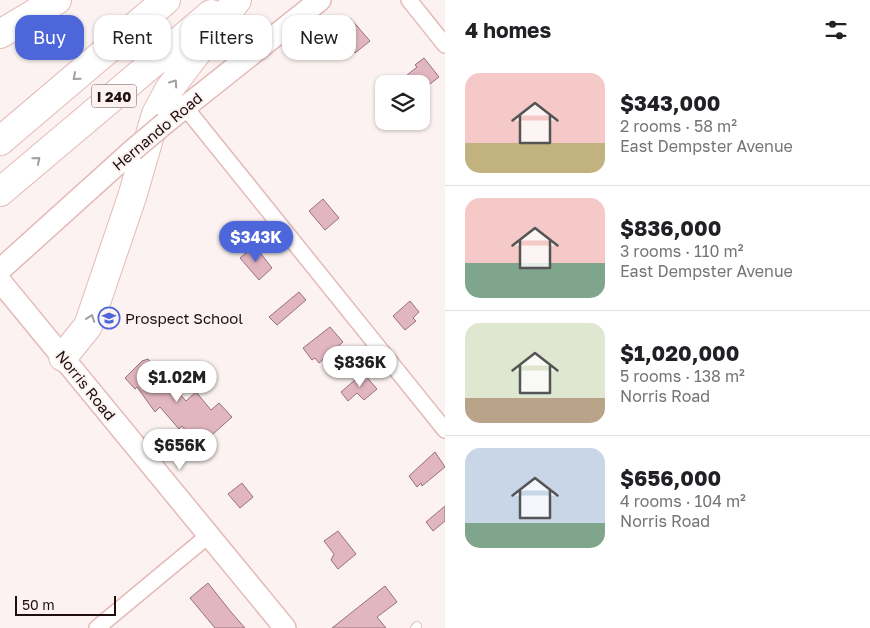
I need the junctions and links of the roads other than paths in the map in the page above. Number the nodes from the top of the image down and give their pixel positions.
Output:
1 (57, 0) edge
2 (166, 0) edge
3 (227, 0) edge
4 (237, 0) edge
5 (320, 0) edge
6 (408, 0) edge
7 (0, 34) edge
8 (445, 45) edge
9 (185, 107) junction
10 (0, 141) edge
11 (0, 192) edge
12 (0, 270) edge
13 (0, 281) edge
14 (63, 357) junction
15 (445, 430) edge
16 (209, 535) junction
17 (97, 628) edge
18 (285, 628) edge

1 - 7 highway
2 -> 10 highway, I 240
11 -> 3 highway, I 240
14 -> 4 highway
5 - 9 main road, Hernando Road
6 - 8 street
9 - 12 main road, Hernando Road, bridge
9 - 15 street
13 - 14 main road, Norris Road
14 - 16 main road, Norris Road
16 - 17 street
16 - 18 main road, Norris Road

